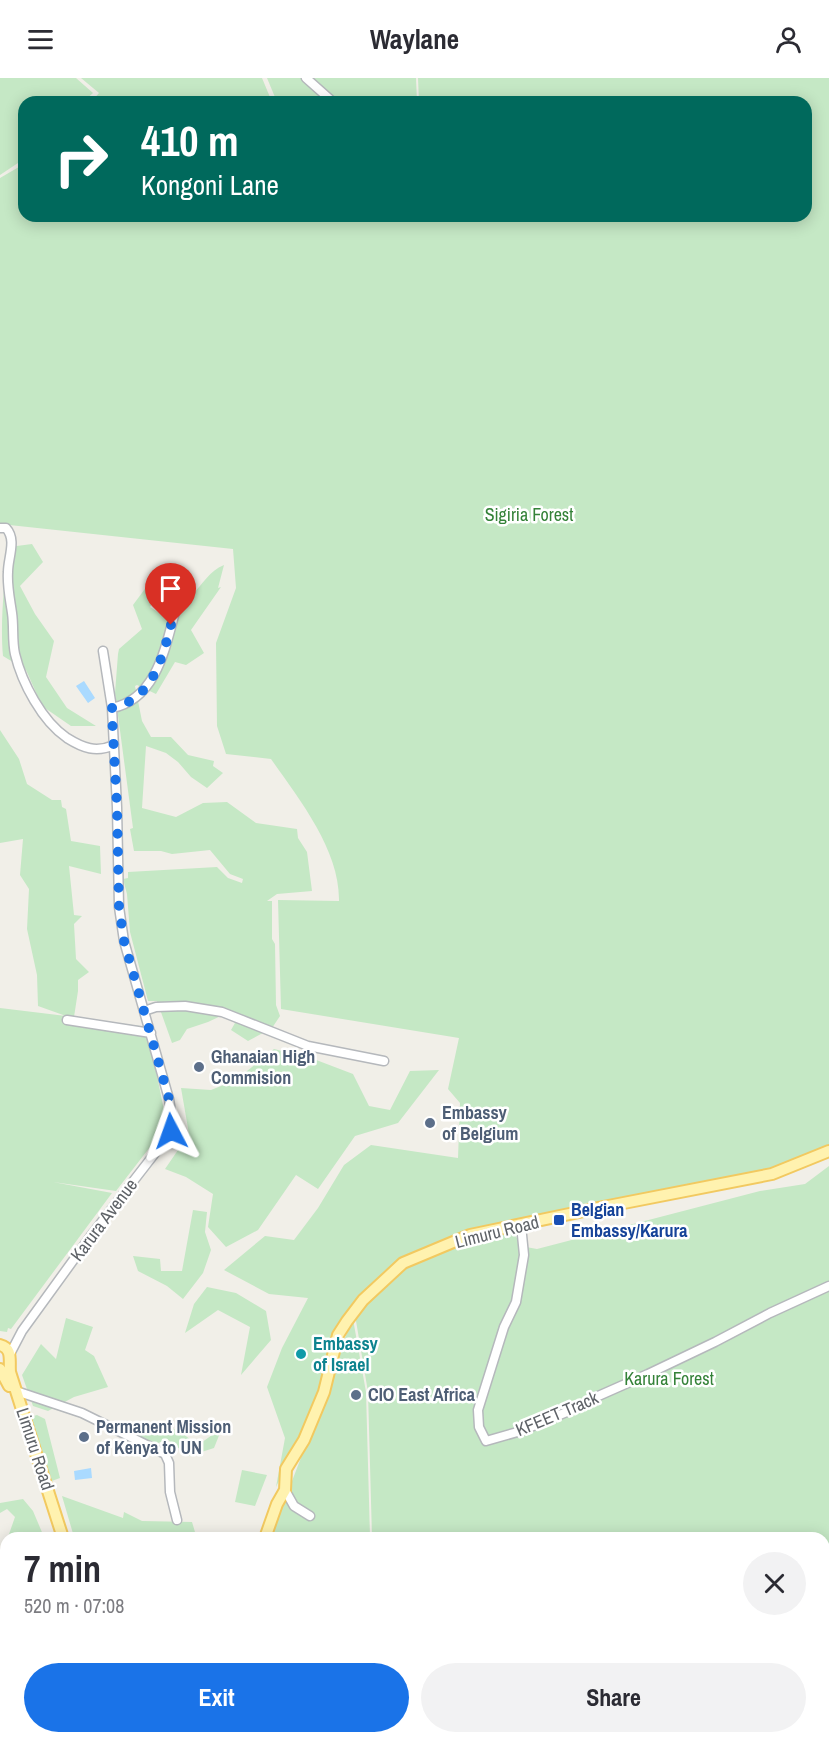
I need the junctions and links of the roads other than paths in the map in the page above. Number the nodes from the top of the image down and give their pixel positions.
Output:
1 (306, 78) edge
2 (326, 96) edge
3 (0, 528) edge
4 (175, 612) dead end
5 (103, 651) dead end
6 (112, 712) junction
7 (114, 745) junction
8 (144, 1011) junction
9 (67, 1020) dead end
10 (151, 1033) junction
11 (384, 1061) dead end
12 (829, 1151) edge
13 (520, 1226) junction
14 (829, 1286) edge
15 (3, 1356) edge
16 (16, 1391) junction
17 (285, 1490) junction
18 (310, 1516) dead end
19 (177, 1520) dead end
20 (60, 1532) edge
21 (60, 1532) edge
22 (267, 1532) edge

1 - 2 street
3 - 7 street
4 - 6 street
5 - 6 street, Karura Avenue
6 - 7 street, Karura Avenue
7 - 8 street, Karura Avenue
8 - 10 street, Karura Avenue
8 - 11 street
9 - 10 street
10 - 15 street, Karura Avenue
12 - 13 main road, Limuru Road
13 - 14 street, KFEET Track
13 - 17 main road, Limuru Road
15 - 16 main road, Limuru Road
15 - 20 main road, Limuru Road
16 - 19 street
16 - 21 main road, Limuru Road
17 - 18 street
17 - 22 main road, Limuru Road

